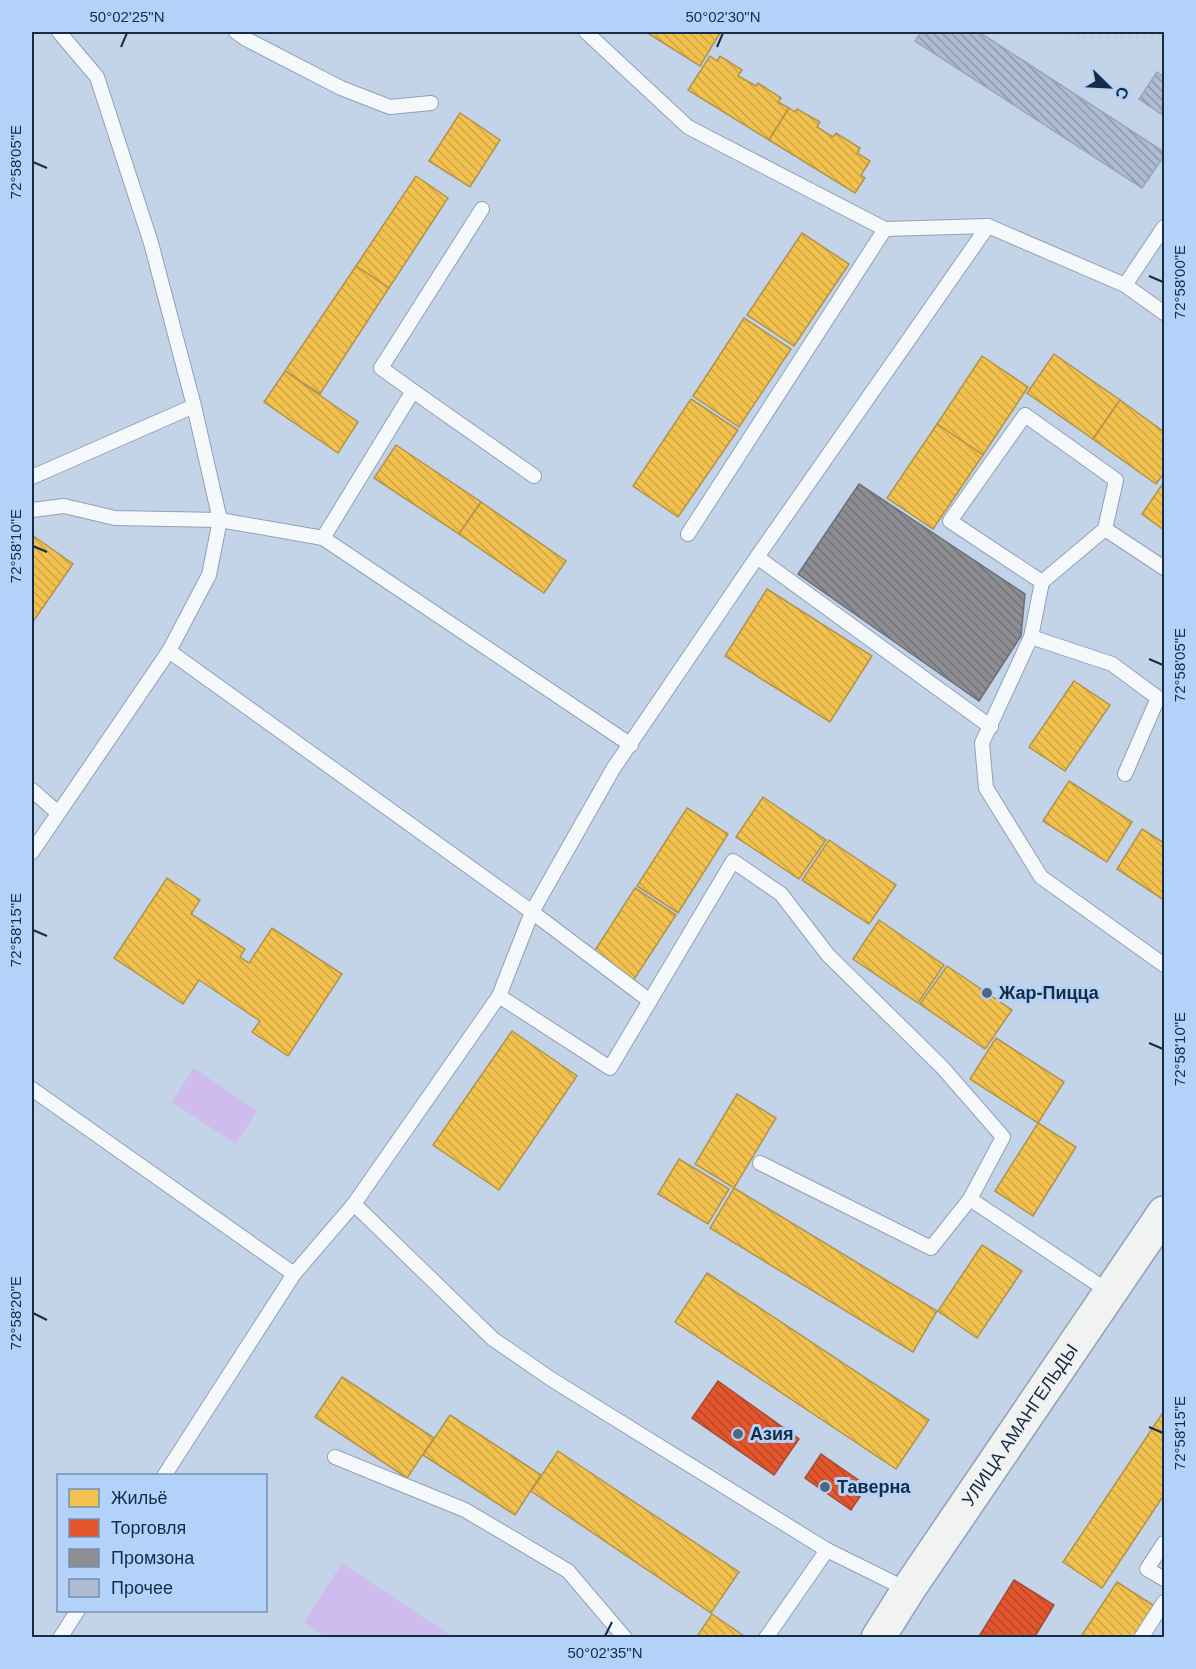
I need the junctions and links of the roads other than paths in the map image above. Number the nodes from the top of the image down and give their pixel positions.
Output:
1 (59, 32) edge
2 (236, 32) edge
3 (586, 32) edge
4 (431, 103) dead end
5 (482, 209) dead end
6 (988, 226) junction
7 (1164, 227) edge
8 (885, 229) junction
9 (1125, 285) junction
10 (1164, 313) edge
11 (413, 392) junction
12 (194, 406) junction
13 (534, 476) dead end
14 (32, 477) edge
15 (32, 510) edge
16 (220, 520) junction
17 (1105, 529) junction
18 (688, 534) dead end
19 (323, 538) junction
20 (758, 557) junction
21 (1164, 568) edge
22 (1042, 582) junction
23 (1031, 637) junction
24 (169, 651) junction
25 (991, 727) junction
26 (631, 745) junction
27 (1125, 774) dead end
28 (32, 790) edge
29 (58, 813) junction
30 (32, 852) edge
31 (532, 912) junction
32 (1164, 965) edge
33 (499, 996) junction
34 (650, 1001) junction
35 (32, 1089) edge
36 (760, 1163) dead end
37 (970, 1199) junction
38 (354, 1204) junction
39 (1164, 1213) edge
40 (294, 1274) junction
41 (1111, 1293) junction
42 (335, 1457) dead end
43 (165, 1474) edge
44 (1164, 1544) edge
45 (826, 1550) junction
46 (1164, 1579) edge
47 (908, 1590) junction
48 (1164, 1602) edge
49 (77, 1612) edge
50 (60, 1638) edge
51 (625, 1638) edge
52 (766, 1638) edge
53 (878, 1638) edge
54 (1141, 1638) edge

1 - 12 lane
2 - 4 lane
3 - 8 lane
5 - 11 lane
6 - 8 lane
6 - 9 lane
6 - 20 lane
7 - 9 lane
8 - 18 lane
9 - 10 lane
11 - 13 lane
11 - 19 lane
12 - 14 lane
12 - 16 lane
15 - 16 lane
16 - 19 lane
16 - 24 lane
17 - 21 lane
17 - 22 lane
17 - 22 lane
19 - 26 lane
20 - 25 lane
20 - 26 lane
22 - 23 lane
23 - 25 lane
23 - 27 lane
24 - 29 lane
24 - 31 lane
25 - 32 lane
26 - 31 lane
28 - 29 lane
29 - 30 lane
31 - 33 lane
31 - 34 lane
33 - 34 lane
33 - 38 lane
34 - 37 lane
35 - 40 lane
36 - 37 lane
37 - 41 lane
38 - 40 lane
38 - 45 lane
39 - 41 street, УЛИЦА АМАНГЕЛЬДЫ
40 - 43 lane
41 - 47 street, УЛИЦА АМАНГЕЛЬДЫ
42 - 51 lane
44 - 46 lane
45 - 47 lane
45 - 52 lane
47 - 53 street, УЛИЦА АМАНГЕЛЬДЫ
48 - 54 lane
49 - 50 lane

